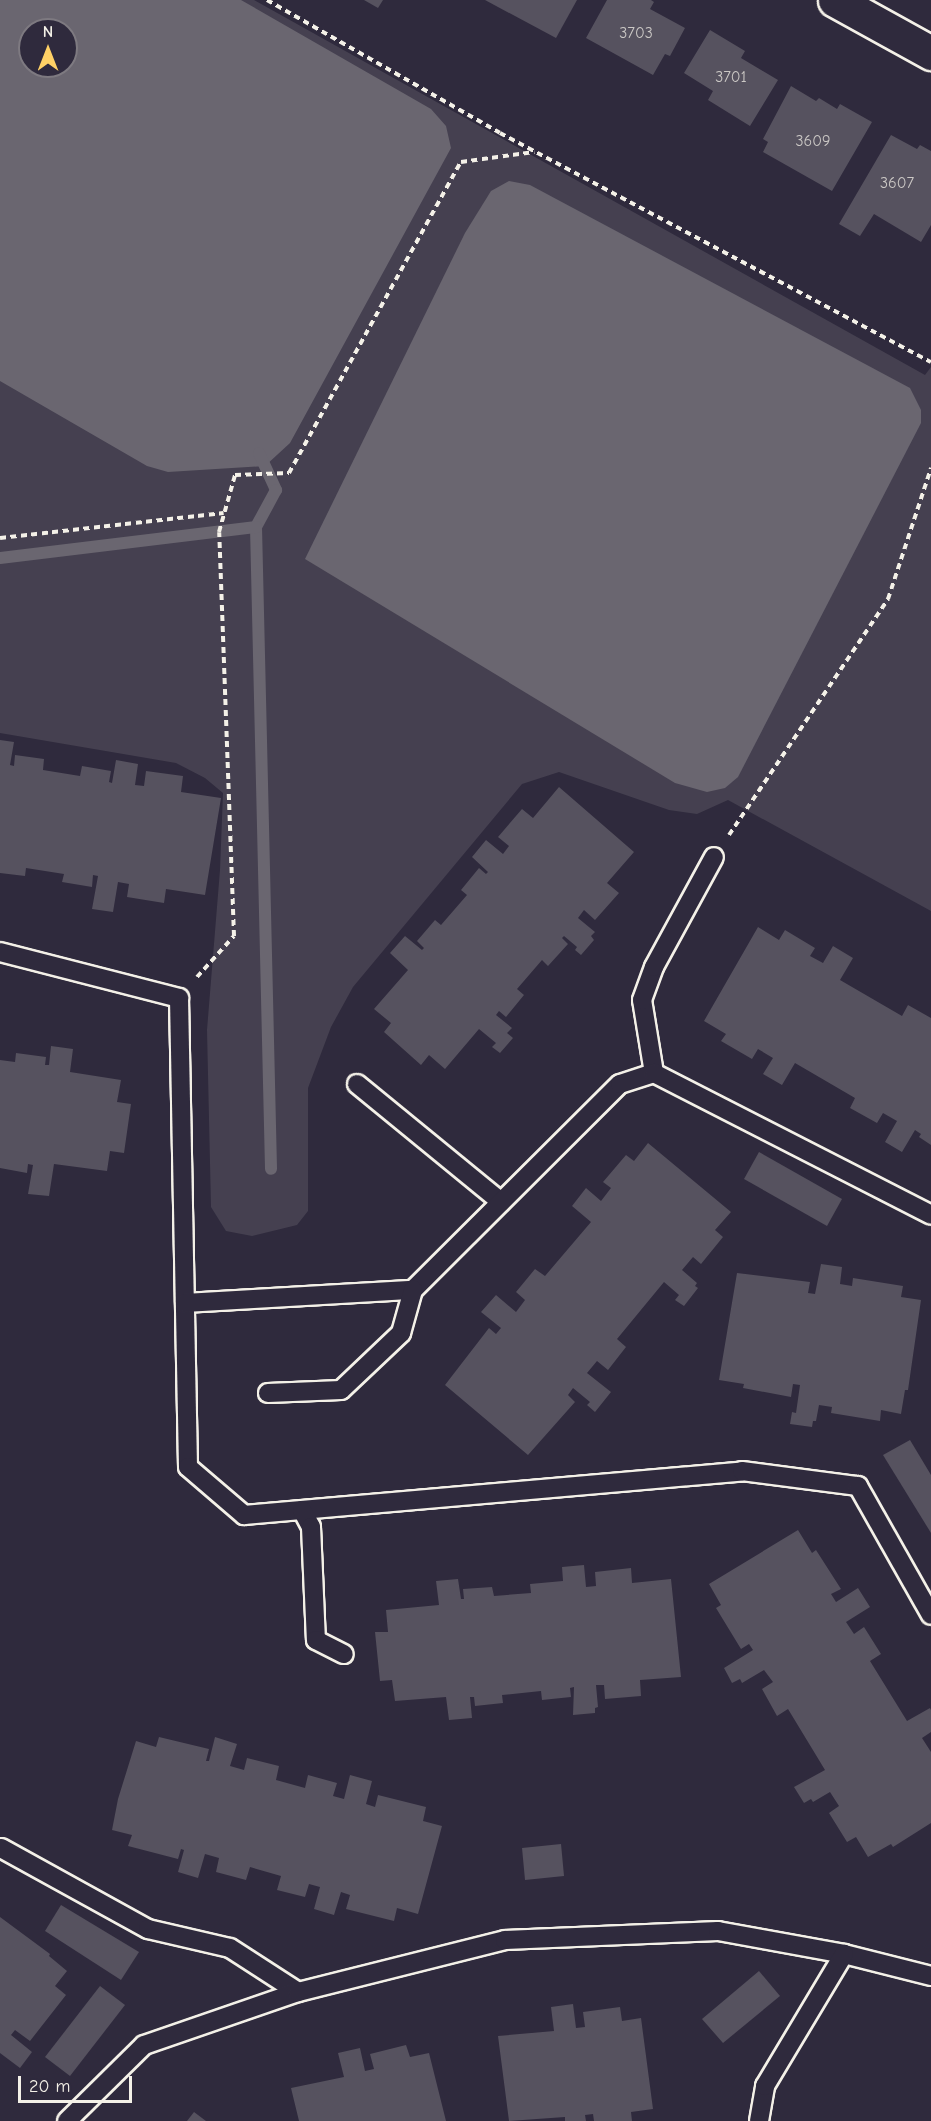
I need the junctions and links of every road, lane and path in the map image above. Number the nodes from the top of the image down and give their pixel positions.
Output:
1 (267, 0) edge
2 (835, 0) edge
3 (869, 8) edge
4 (931, 52) edge
5 (534, 152) junction
6 (931, 362) edge
7 (931, 468) edge
8 (224, 513) junction
9 (0, 538) edge
10 (714, 856) joint
11 (0, 952) edge
12 (179, 998) junction
13 (654, 1073) junction
14 (357, 1084) dead end
15 (501, 1202) junction
16 (931, 1215) edge
17 (413, 1290) junction
18 (185, 1303) junction
19 (268, 1393) dead end
20 (302, 1510) junction
21 (931, 1615) edge
22 (344, 1654) dead end
23 (1, 1848) edge
24 (844, 1954) junction
25 (931, 1976) edge
26 (298, 1992) junction
27 (67, 2121) edge
28 (759, 2121) edge

1 - 5 path
2 - 3 street
3 - 4 street
5 - 6 path
5 - 8 path
7 - 10 path
8 - 9 path
8 - 12 path
10 - 13 lane
11 - 12 lane
12 - 18 lane
13 - 15 lane
13 - 16 lane
14 - 15 lane
15 - 17 lane
17 - 18 lane
17 - 19 lane
18 - 20 lane
20 - 21 lane
20 - 22 lane
23 - 26 lane
24 - 25 lane
24 - 26 lane
24 - 28 lane
26 - 27 lane

